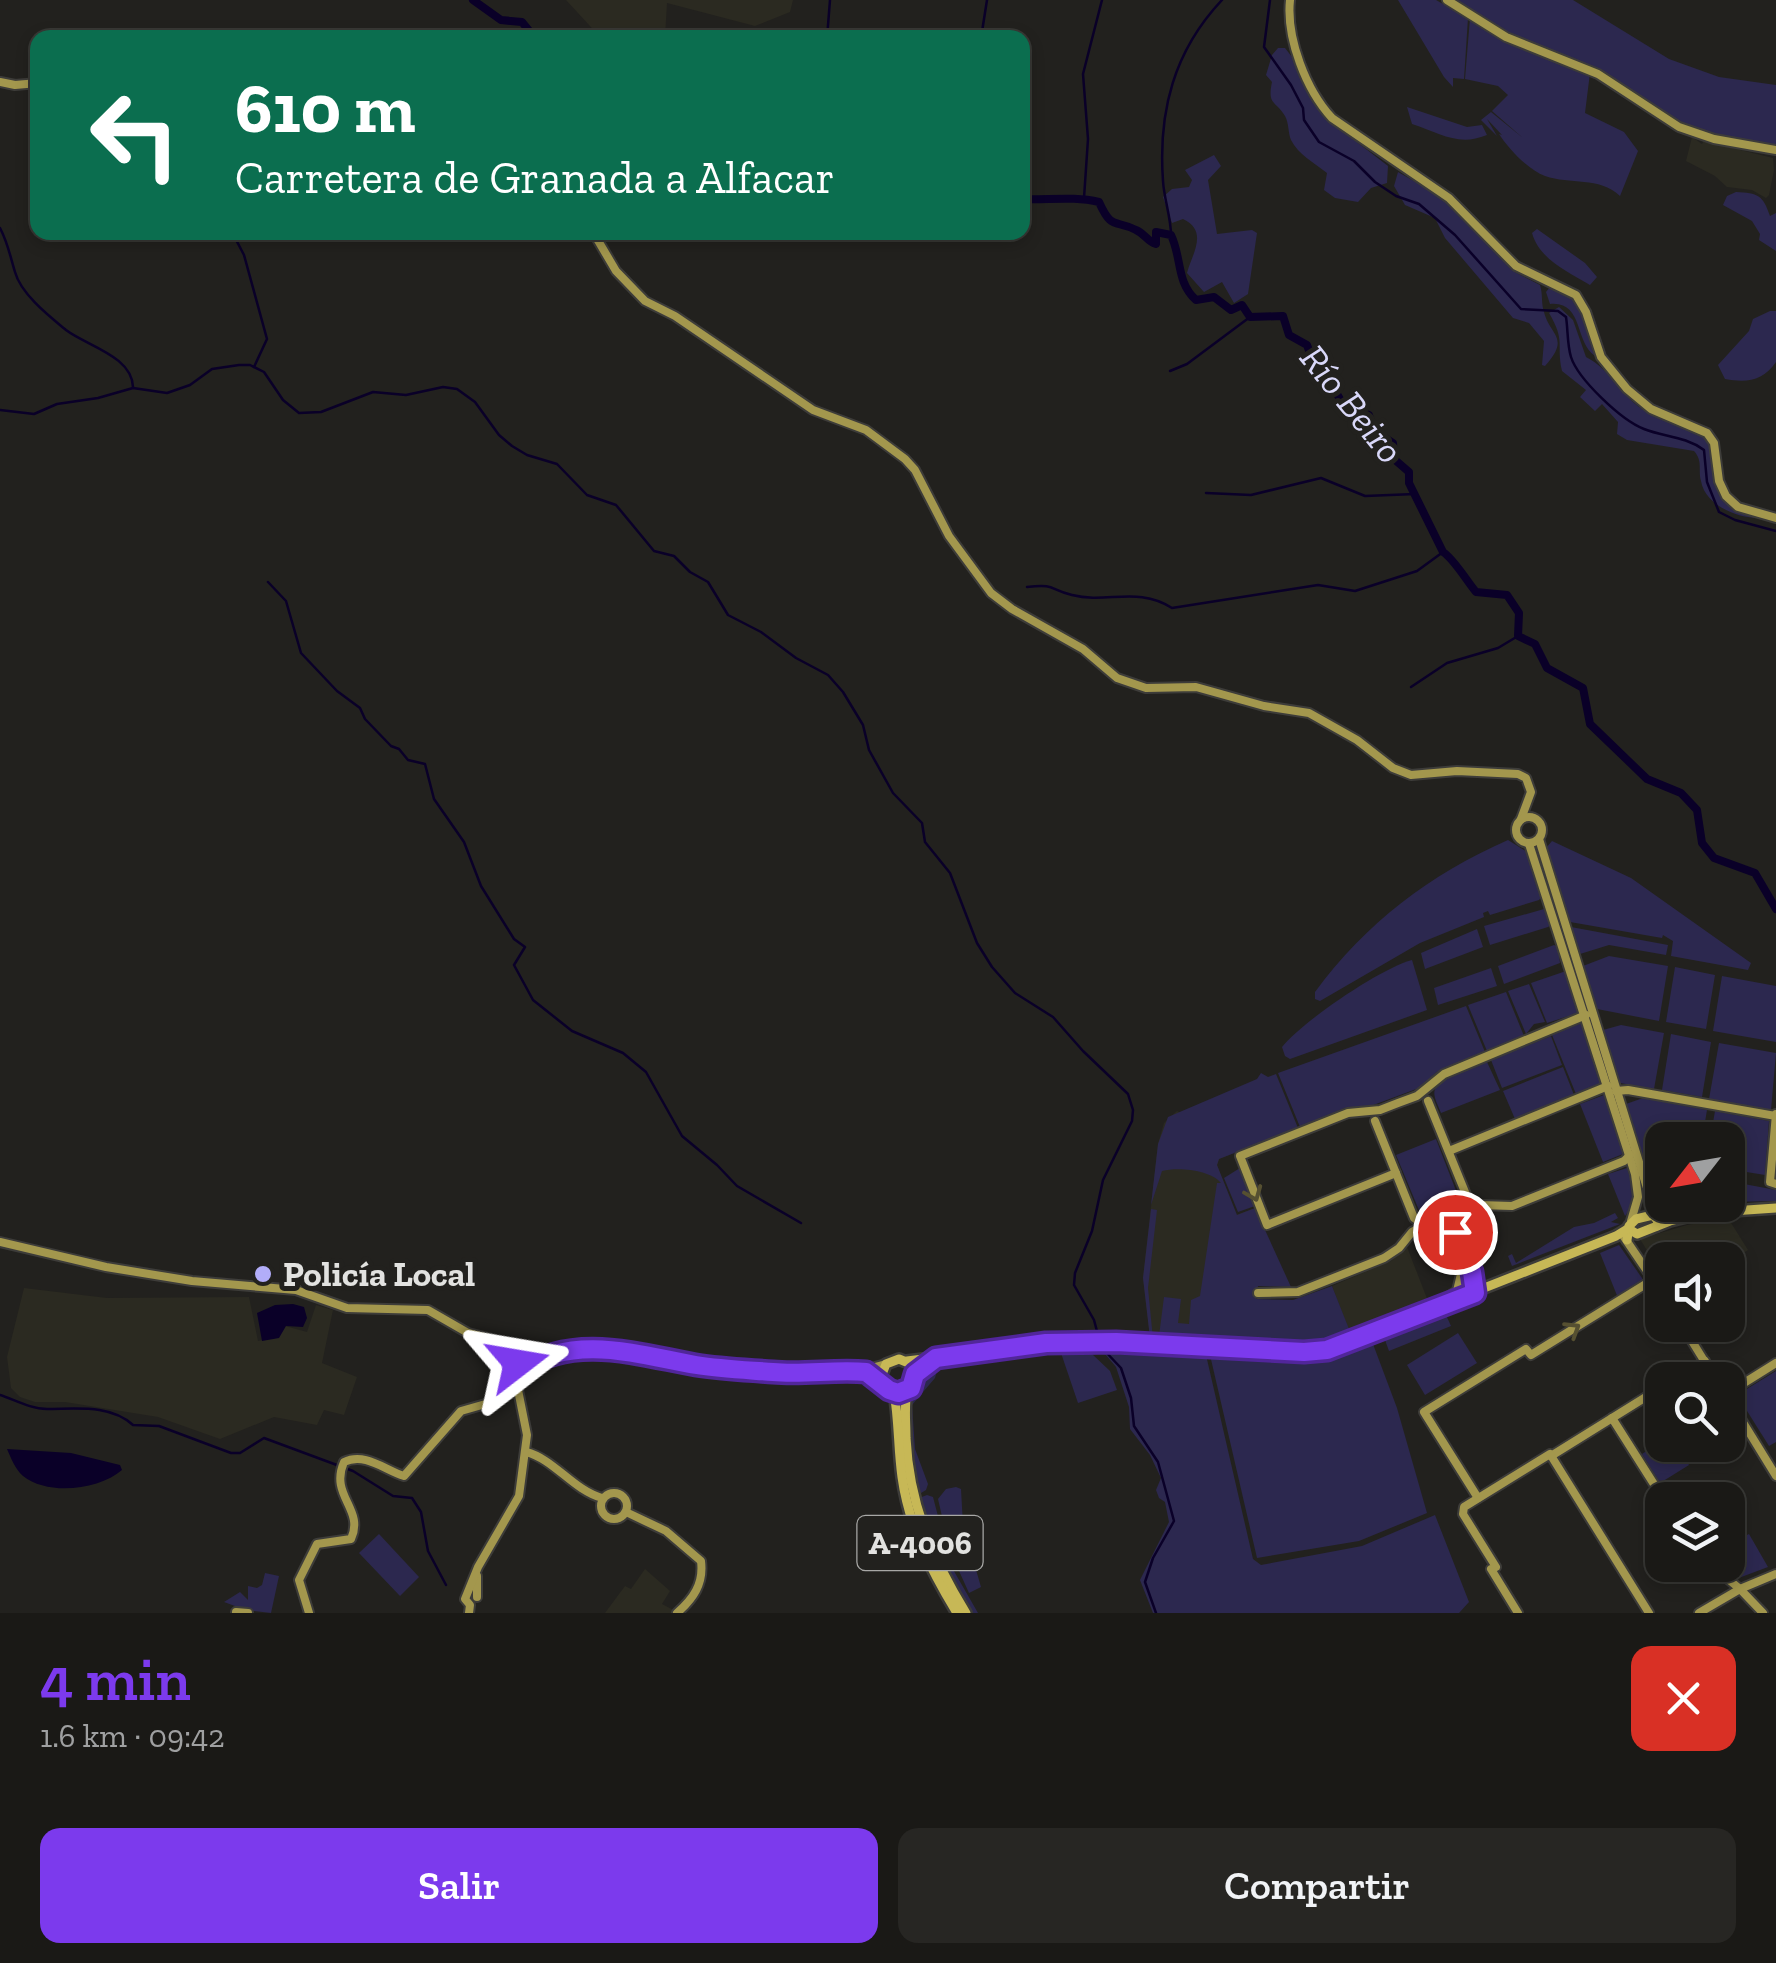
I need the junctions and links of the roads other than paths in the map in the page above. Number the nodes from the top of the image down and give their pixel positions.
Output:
1 (1290, 0) edge
2 (1447, 0) edge
3 (0, 82) edge
4 (30, 84) edge
5 (1776, 150) edge
6 (598, 240) edge
7 (1776, 518) edge
8 (1529, 800) junction
9 (1534, 818) junction
10 (1521, 820) junction
11 (1534, 841) junction
12 (1586, 1015) junction
13 (1431, 1085) junction
14 (1612, 1088) junction
15 (1417, 1096) junction
16 (1428, 1100) junction
17 (1380, 1110) junction
18 (1362, 1113) junction
19 (1776, 1115) edge
20 (1375, 1121) junction
21 (1448, 1151) junction
22 (1629, 1160) junction
23 (1396, 1173) junction
24 (1773, 1183) edge
25 (1645, 1186) edge
26 (1467, 1197) junction
27 (1478, 1205) junction
28 (1776, 1208) edge
29 (1466, 1209) junction
30 (1745, 1209) edge
31 (1414, 1218) junction
32 (1655, 1222) edge
33 (1424, 1226) junction
34 (1450, 1231) junction
35 (1412, 1232) junction
36 (1628, 1233) junction
37 (0, 1242) edge
38 (1645, 1264) edge
39 (1472, 1272) junction
40 (1462, 1274) junction
41 (1496, 1284) junction
42 (1645, 1285) edge
43 (1258, 1293) dead end
44 (1474, 1293) junction
45 (1435, 1309) junction
46 (1693, 1342) edge
47 (936, 1358) junction
48 (906, 1361) junction
49 (1705, 1361) edge
50 (1776, 1363) edge
51 (886, 1364) junction
52 (517, 1366) junction
53 (860, 1371) junction
54 (915, 1374) junction
55 (882, 1382) junction
56 (1745, 1384) edge
57 (518, 1387) junction
58 (907, 1391) junction
59 (894, 1392) junction
60 (1645, 1398) edge
61 (1612, 1418) junction
62 (1745, 1424) edge
63 (526, 1454) junction
64 (1550, 1455) junction
65 (1776, 1476) edge
66 (1653, 1482) edge
67 (1478, 1498) junction
68 (602, 1501) junction
69 (626, 1512) junction
70 (1776, 1574) edge
71 (1732, 1582) edge
72 (1740, 1589) junction
73 (469, 1609) edge
74 (234, 1613) edge
75 (248, 1613) edge
76 (309, 1613) edge
77 (677, 1613) edge
78 (957, 1613) edge
79 (966, 1613) edge
80 (1518, 1613) edge
81 (1649, 1613) edge
82 (1698, 1613) edge
83 (1763, 1613) edge

1 - 7 street
2 - 5 street
3 - 4 street
6 - 8 street
8 - 9 street
8 - 10 street
9 - 10 street
9 - 11 street
10 - 11 street
11 - 12 street
11 - 14 street
12 - 13 street
12 - 14 street
13 - 15 street
13 - 16 street
14 - 19 street
14 - 21 street
14 - 22 street
14 - 25 street
15 - 16 street
15 - 17 street
16 - 21 street
17 - 18 street
17 - 20 street
18 - 20 street
18 -> 23 street
19 - 24 street
20 - 23 street
21 - 26 street
22 - 27 street
22 - 36 street
23 - 31 street
26 - 27 street
26 - 29 street
27 - 29 street
28 - 30 main road
29 - 34 street
31 - 33 street
31 - 35 street
32 - 36 main road
33 - 34 street
33 - 35 street
34 - 39 street
34 - 40 street
35 - 43 street
36 - 38 street
36 - 41 main road
37 - 52 street
39 - 41 street
39 - 44 street
40 - 44 street
40 - 45 street
41 - 44 main road
67 -> 42 street
44 - 45 main road
45 - 47 main road
46 - 49 street
47 - 48 main road
47 - 54 main road
48 - 51 main road
48 - 54 main road
50 - 56 street
51 - 53 street
51 - 55 main road
52 - 53 street
52 - 57 street
53 - 55 street
54 - 58 main road
55 - 59 main road
57 - 63 street
57 - 76 street
58 - 59 main road
58 - 79 main road, A-4006
59 - 78 main road, A-4006
60 - 61 street
61 - 64 street
61 - 66 street
62 - 65 street
63 - 68 street
63 - 73 street
64 - 67 street
64 - 81 street
67 - 80 street
68 - 69 street
68 - 69 street
69 - 77 street
70 - 72 street
71 - 72 street
72 - 82 street
72 - 83 street
74 - 75 street

